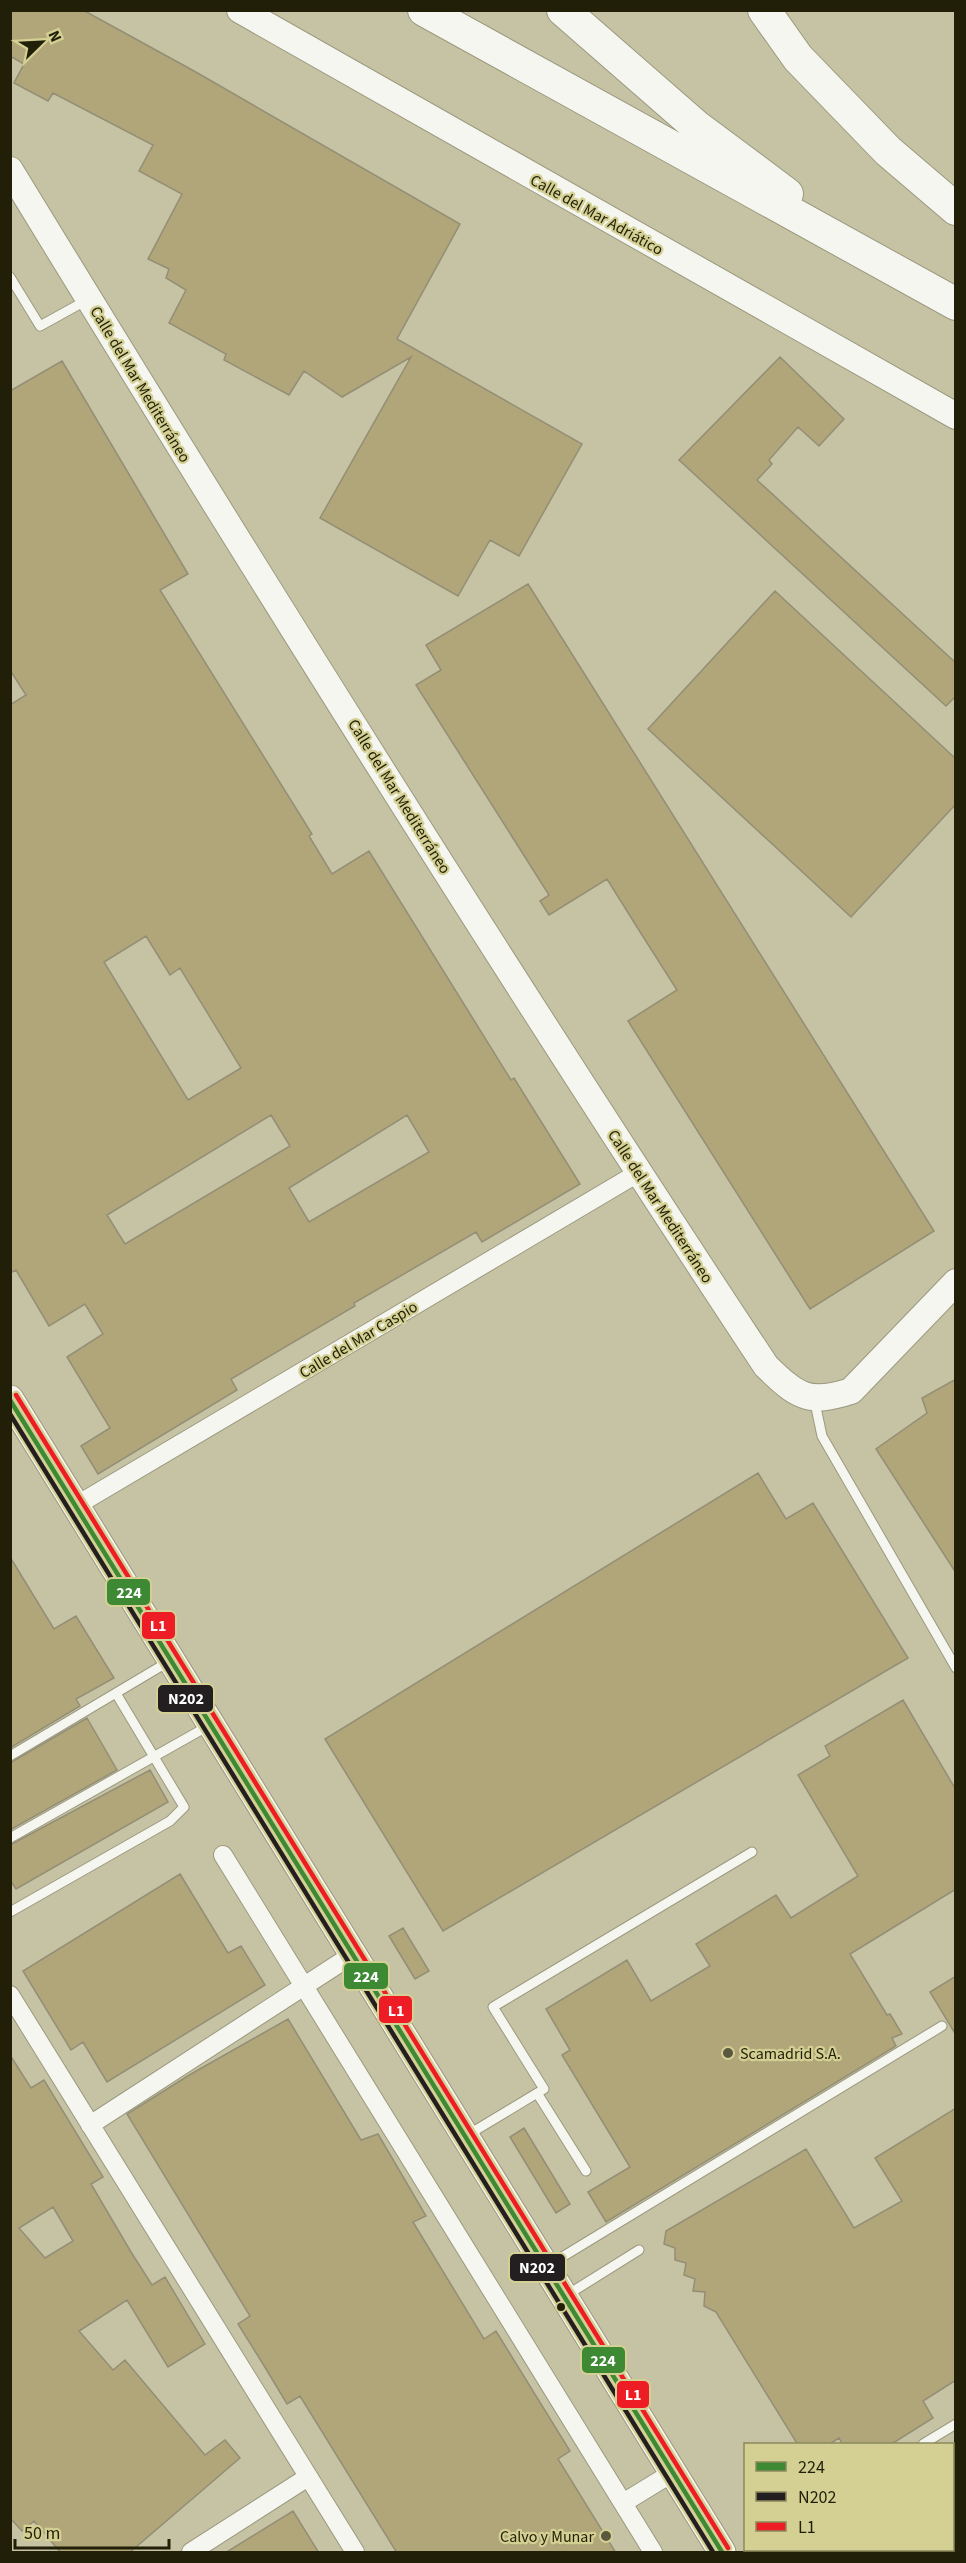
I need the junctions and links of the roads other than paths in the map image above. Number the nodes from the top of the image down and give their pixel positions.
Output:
1 (240, 10) edge
2 (424, 10) edge
3 (563, 10) edge
4 (764, 10) edge
5 (10, 170) edge
6 (956, 209) edge
7 (882, 266) junction
8 (10, 277) edge
9 (89, 298) junction
10 (956, 304) edge
11 (956, 416) edge
12 (638, 1173) junction
13 (956, 1282) edge
14 (814, 1398) junction
15 (10, 1399) edge
16 (77, 1505) junction
17 (172, 1660) junction
18 (956, 1668) edge
19 (117, 1695) junction
20 (212, 1724) junction
21 (10, 1756) edge
22 (155, 1758) junction
23 (10, 1838) edge
24 (752, 1852) dead end
25 (223, 1854) dead end
26 (12, 1908) edge
27 (352, 1955) junction
28 (303, 1985) junction
29 (10, 1995) edge
30 (942, 2026) dead end
31 (537, 2093) junction
32 (90, 2125) junction
33 (464, 2138) junction
34 (586, 2171) dead end
35 (639, 2250) dead end
36 (544, 2268) junction
37 (563, 2298) junction
38 (956, 2424) edge
39 (926, 2443) edge
40 (672, 2473) junction
41 (308, 2476) junction
42 (623, 2503) junction
43 (191, 2553) edge
44 (355, 2553) edge
45 (653, 2553) edge
46 (722, 2553) edge

1 - 11 street, Calle del Mar Adriático
2 - 7 highway
3 - 7 highway
4 - 6 highway
5 - 9 street, Calle del Mar Mediterráneo
7 - 10 highway
8 - 9 lane
9 - 12 street, Calle del Mar Mediterráneo
12 - 14 street, Calle del Mar Mediterráneo
12 - 16 street, Calle del Mar Caspio
13 - 14 street
14 - 18 lane
15 - 16 main road
16 - 17 main road
17 - 19 lane
17 - 20 main road
19 - 21 lane
19 - 22 lane
20 - 22 lane
20 - 27 main road
22 - 23 lane
22 - 26 lane
24 - 31 lane
25 - 28 street
27 - 28 street
27 - 33 main road
28 - 32 street
28 - 42 street
29 - 32 street
30 - 36 lane
31 - 33 lane
31 - 34 lane
32 - 41 street
33 - 36 main road
35 - 37 lane
36 - 37 main road
37 - 40 main road
38 - 39 lane
40 - 42 street
40 - 46 main road
41 - 43 street
41 - 44 street
42 - 45 street

